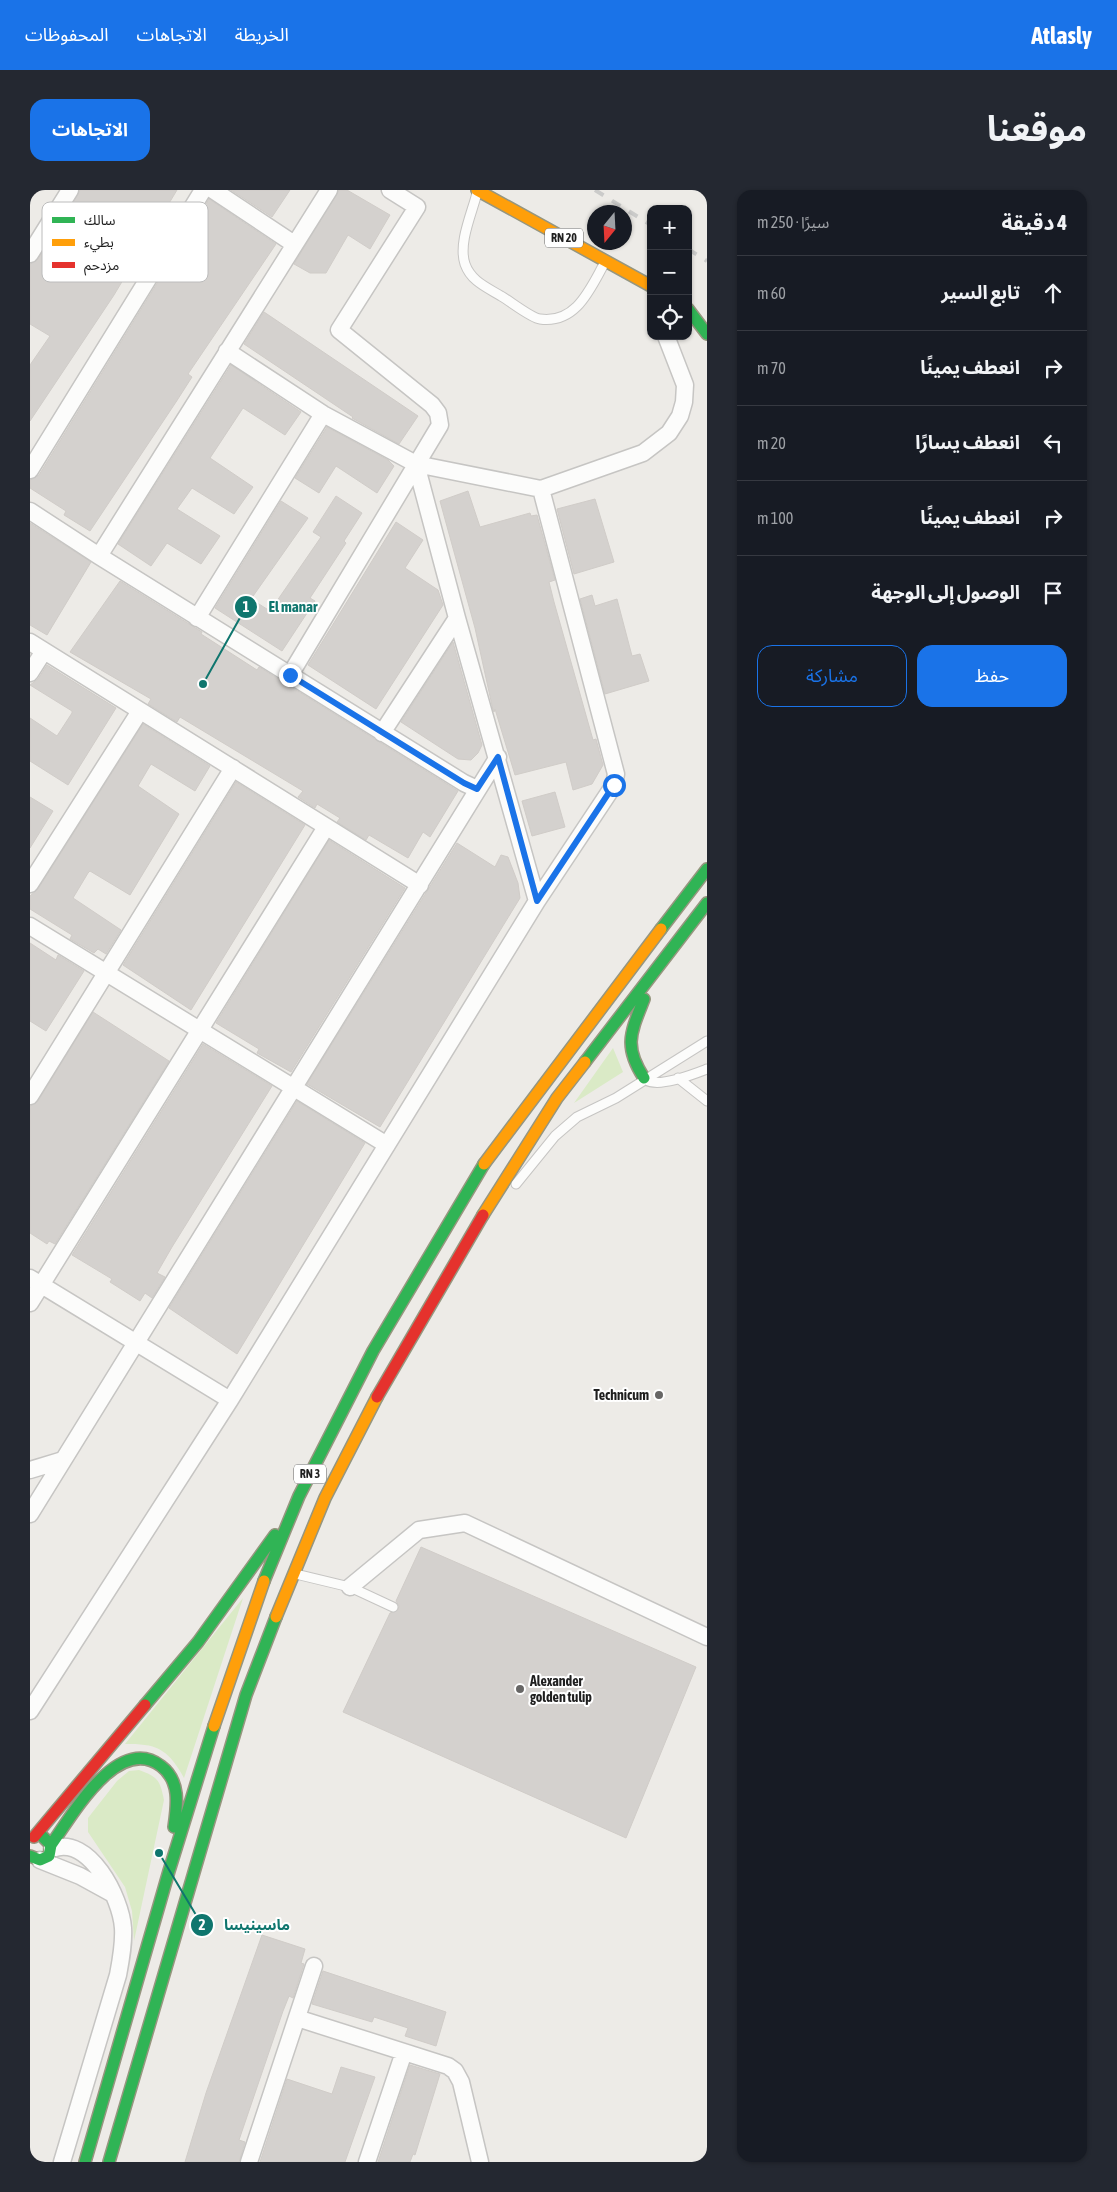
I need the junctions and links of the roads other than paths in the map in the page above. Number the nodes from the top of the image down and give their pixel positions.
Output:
1 (70, 190) edge
2 (203, 190) edge
3 (213, 190) edge
4 (329, 190) edge
5 (390, 190) edge
6 (478, 190) edge
7 (62, 202) edge
8 (196, 202) edge
9 (42, 235) edge
10 (294, 244) junction
11 (30, 254) edge
12 (605, 262) junction
13 (636, 264) dead end
14 (647, 279) edge
15 (647, 280) edge
16 (146, 282) edge
17 (692, 298) edge
18 (701, 304) dead end
19 (692, 310) edge
20 (692, 313) edge
21 (707, 319) edge
22 (707, 334) edge
23 (668, 340) edge
24 (227, 351) junction
25 (323, 414) junction
26 (416, 464) junction
27 (30, 470) edge
28 (541, 489) junction
29 (30, 511) edge
30 (99, 556) junction
31 (197, 618) junction
32 (456, 618) junction
33 (30, 642) edge
34 (44, 651) junction
35 (30, 673) edge
36 (290, 675) junction
37 (140, 711) junction
38 (382, 733) junction
39 (498, 757) junction
40 (233, 768) junction
41 (477, 789) junction
42 (326, 826) junction
43 (707, 858) edge
44 (707, 869) edge
45 (30, 884) edge
46 (420, 885) junction
47 (690, 892) junction
48 (537, 901) junction
49 (707, 903) edge
50 (30, 926) edge
51 (106, 972) junction
52 (654, 975) junction
53 (198, 1030) junction
54 (707, 1041) edge
55 (707, 1069) edge
56 (644, 1078) junction
57 (678, 1078) junction
58 (294, 1088) junction
59 (30, 1096) edge
60 (707, 1101) edge
61 (387, 1145) junction
62 (454, 1265) junction
63 (36, 1282) edge
64 (30, 1303) edge
65 (135, 1342) junction
66 (230, 1400) junction
67 (63, 1460) junction
68 (30, 1470) edge
69 (299, 1496) junction
70 (30, 1514) edge
71 (293, 1573) junction
72 (350, 1587) junction
73 (393, 1607) dead end
74 (707, 1637) edge
75 (30, 1711) edge
76 (32, 1839) edge
77 (39, 1855) edge
78 (169, 1871) junction
79 (111, 1893) junction
80 (314, 1966) dead end
81 (297, 2018) junction
82 (404, 2052) junction
83 (62, 2162) edge
84 (85, 2162) edge
85 (109, 2162) edge
86 (249, 2162) edge
87 (367, 2162) edge
88 (480, 2162) edge

1 - 7 street
2 - 8 street
3 - 10 street
4 - 10 street
5 - 26 street
6 - 12 main road, RN 20
6 - 12 lane
9 - 11 street
10 - 24 street
12 - 15 main road, RN 20
13 - 14 main road
16 - 27 street
17 - 18 main road
19 - 21 main road
20 - 22 main road
23 - 28 street
24 - 25 street
24 - 30 street
25 - 26 street
25 - 31 street
26 - 28 street
26 - 32 street
26 - 36 street
28 - 48 street
29 - 30 street
30 - 31 street
31 - 36 street
32 - 38 street
32 - 39 street
33 - 34 street
34 - 35 street
34 - 37 street
36 - 38 street
37 - 40 street
37 - 45 street
38 - 41 street
39 - 41 street
39 - 48 street
40 - 42 street
40 - 51 street
41 - 46 street
42 - 46 street
42 - 53 street
43 - 47 main road
44 - 47 main road, RN 3
46 - 58 street
47 - 69 main road, RN 3
48 - 61 street
49 - 52 main road, RN 3
50 - 51 street
51 - 53 street
51 - 59 street
52 - 56 main road
52 - 62 main road, RN 3
53 - 58 street
53 - 63 street
54 - 56 lane
55 - 57 lane
56 - 57 lane
56 - 62 lane
57 - 60 lane
58 - 61 street
58 - 65 street
61 - 66 street
62 - 71 main road, RN 3
63 - 64 street
63 - 65 street
65 - 66 street
65 - 67 street
66 - 75 street
67 - 68 street
67 - 70 street
69 - 76 main road
69 - 78 main road, RN 3
71 - 72 lane
71 - 85 main road, RN 3
72 - 73 lane
72 - 74 street
76 - 77 main road
77 - 78 main road
77 - 79 street
77 - 79 street
78 - 84 main road, RN 3
79 - 83 street
80 - 81 street
81 - 82 street
81 - 86 street
82 - 87 street
82 - 88 street

